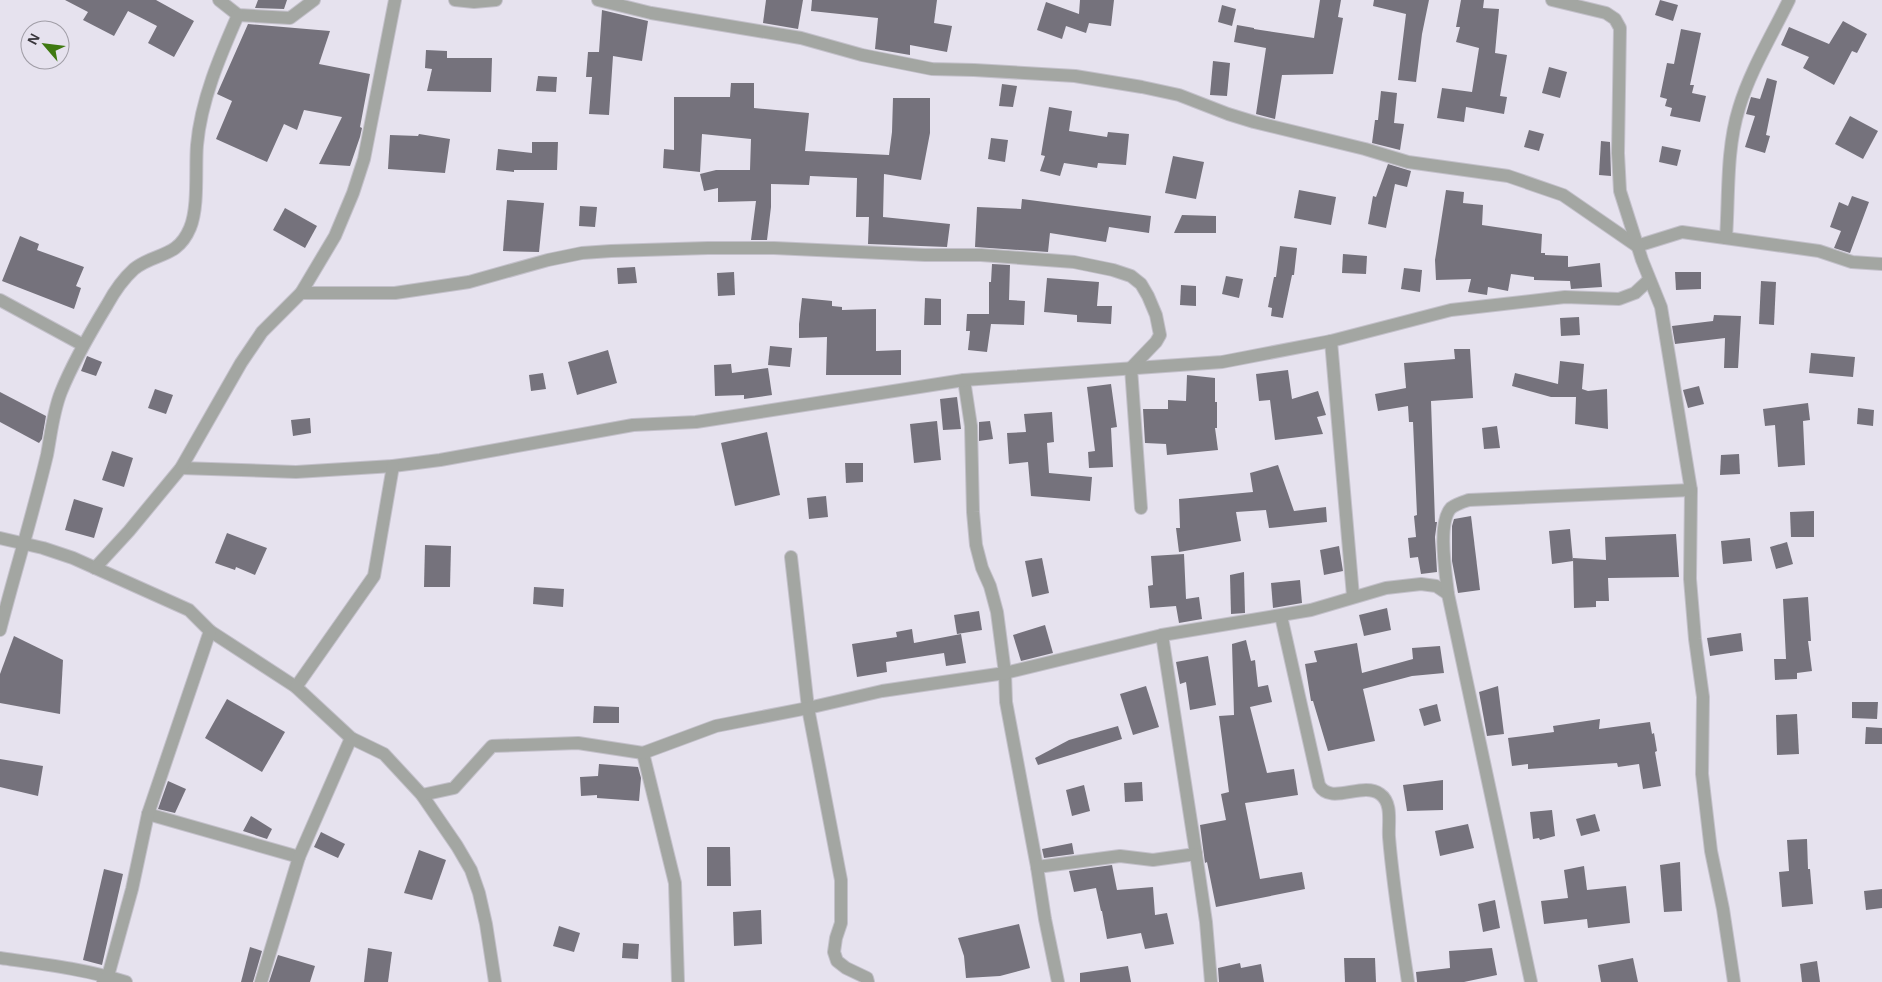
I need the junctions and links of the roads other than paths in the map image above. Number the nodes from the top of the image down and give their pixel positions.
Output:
1 (219, 0) edge
2 (314, 0) edge
3 (395, 0) edge
4 (454, 0) edge
5 (496, 0) edge
6 (598, 0) edge
7 (1552, 0) edge
8 (1789, 0) edge
9 (238, 16) junction
10 (1726, 238) junction
11 (1637, 246) junction
12 (1882, 264) edge
13 (1649, 280) junction
14 (301, 293) junction
15 (0, 300) edge
16 (1331, 341) junction
17 (83, 345) junction
18 (1131, 368) junction
19 (964, 380) junction
20 (393, 466) junction
21 (181, 468) junction
22 (1692, 490) junction
23 (1140, 508) dead end
24 (0, 538) edge
25 (23, 544) junction
26 (791, 557) dead end
27 (95, 568) junction
28 (1448, 594) junction
29 (1353, 596) junction
30 (1281, 616) junction
31 (0, 630) edge
32 (210, 631) junction
33 (1162, 635) junction
34 (1005, 673) junction
35 (296, 687) junction
36 (808, 708) junction
37 (351, 738) junction
38 (643, 753) junction
39 (422, 795) junction
40 (148, 814) junction
41 (1196, 854) junction
42 (299, 857) junction
43 (1037, 867) junction
44 (0, 958) edge
45 (105, 979) edge
46 (126, 982) edge
47 (261, 982) edge
48 (495, 982) edge
49 (678, 982) edge
50 (868, 982) edge
51 (1058, 982) edge
52 (1211, 982) edge
53 (1408, 982) edge
54 (1531, 982) edge
55 (1734, 982) edge

1 - 9 street
2 - 9 street
3 - 14 street
4 - 5 street
6 - 11 street
7 - 11 street
8 - 10 street
9 - 17 street
10 - 11 street
10 - 12 street
11 - 13 street
13 - 16 street
13 - 22 street
14 - 18 street
14 - 21 street
15 - 17 street
16 - 18 street
16 - 29 street
17 - 25 street
18 - 19 street
18 - 23 street
19 - 20 street
19 - 34 street
20 - 21 street
20 - 35 street
21 - 27 street
22 - 28 street
22 - 55 street
24 - 25 street
25 - 27 street
25 - 31 street
26 - 36 street
27 - 32 street
28 - 29 street
28 - 54 street
29 - 30 street
30 - 33 street
30 - 53 street
32 - 35 street
32 - 40 street
33 - 34 street
33 - 41 street
34 - 36 street
34 - 43 street
35 - 37 street
36 - 38 street
36 - 50 street
37 - 39 street
37 - 42 street
38 - 39 street
38 - 49 street
39 - 48 street
40 - 42 street
40 - 45 street
41 - 43 street
41 - 52 street
42 - 47 street
43 - 51 street
44 - 45 street
45 - 46 street

